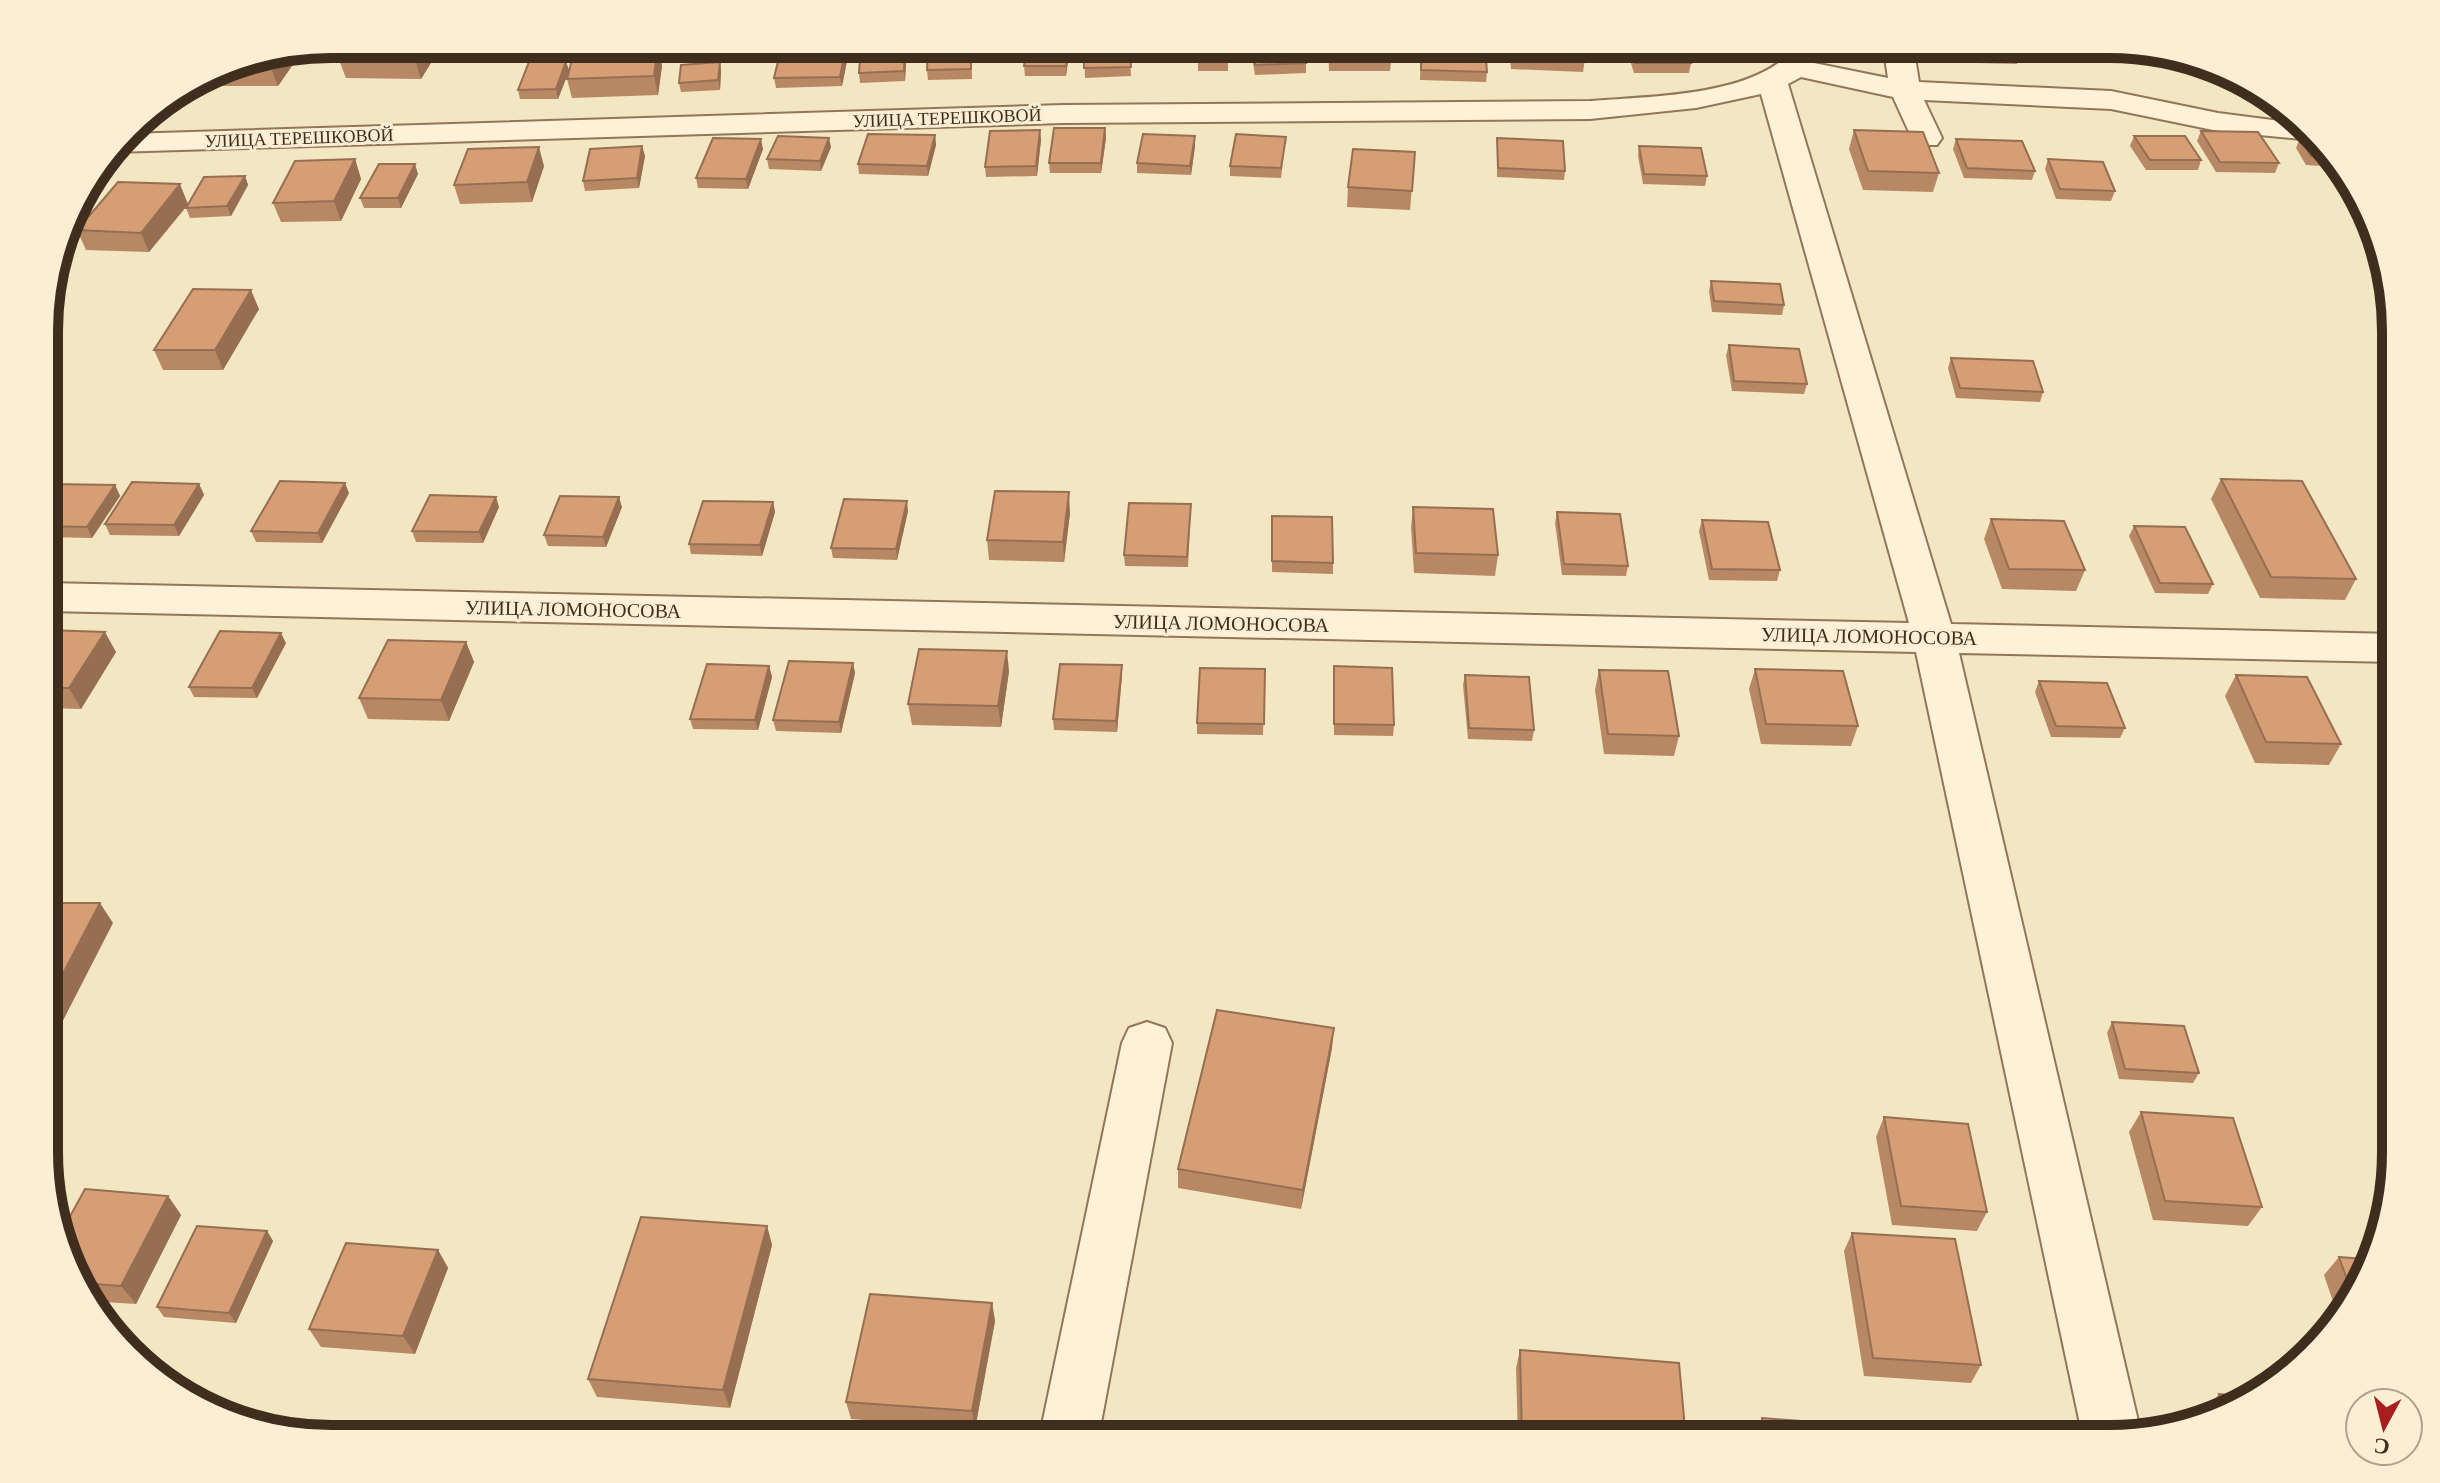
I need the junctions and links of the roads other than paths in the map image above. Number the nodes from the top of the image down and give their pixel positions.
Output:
1 (1900, 58) edge
2 (1793, 64) edge
3 (1905, 90) junction
4 (2295, 132) edge
5 (1926, 138) edge
6 (133, 144) edge
7 (58, 597) edge
8 (1934, 637) junction
9 (2381, 648) edge
10 (1147, 1043) dead end
11 (2109, 1424) edge
12 (1071, 1425) edge

1 - 3 street
2 - 3 street
2 - 6 street, УЛИЦА ТЕРЕШКОВОЙ
2 - 8 street
3 - 4 street
3 - 5 street
7 - 8 street, УЛИЦА ЛОМОНОСОВА
8 - 9 street, УЛИЦА ЛОМОНОСОВА
8 - 11 street
10 - 12 street

